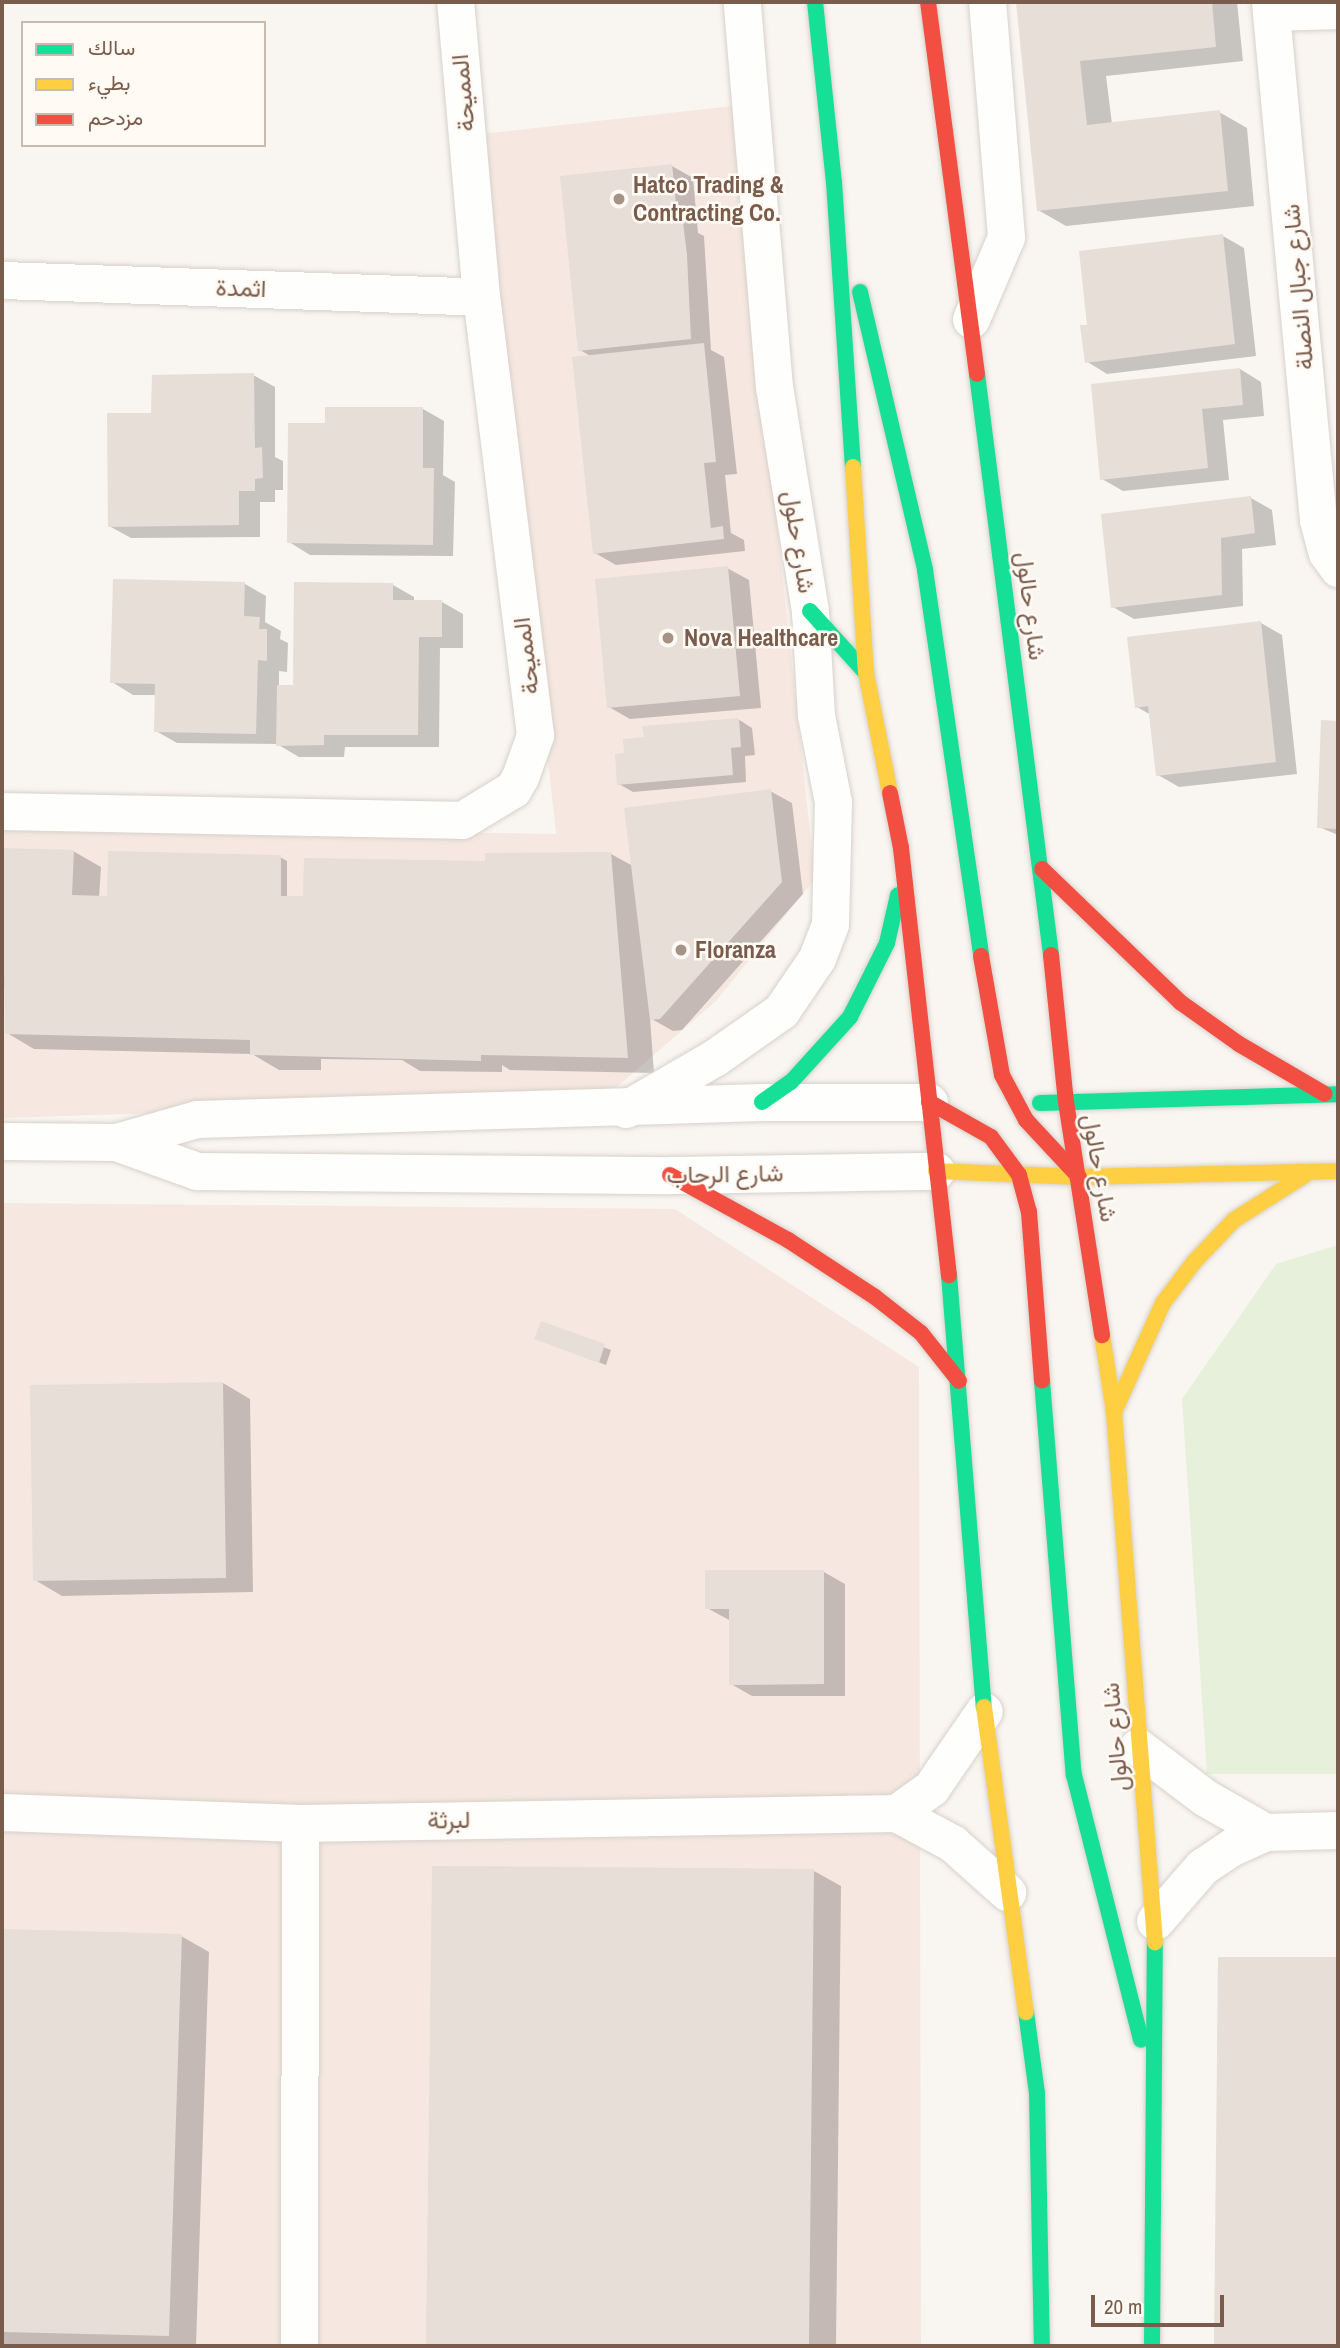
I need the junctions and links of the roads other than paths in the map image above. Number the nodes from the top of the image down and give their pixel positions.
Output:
1 (455, 2) edge
2 (742, 2) edge
3 (815, 2) edge
4 (928, 2) edge
5 (986, 2) edge
6 (1271, 7) edge
7 (1338, 10) edge
8 (834, 181) junction
9 (2, 280) edge
10 (481, 297) junction
11 (971, 318) junction
12 (1338, 568) edge
13 (810, 611) junction
14 (866, 673) junction
15 (2, 811) edge
16 (901, 848) junction
17 (1042, 869) junction
18 (1332, 1094) edge
19 (762, 1102) junction
20 (929, 1102) junction
21 (1066, 1102) junction
22 (966, 1103) dead end
23 (1008, 1103) junction
24 (626, 1109) junction
25 (2, 1141) edge
26 (116, 1142) junction
27 (936, 1171) junction
28 (1338, 1171) edge
29 (1310, 1173) junction
30 (670, 1175) junction
31 (1019, 1175) junction
32 (1080, 1177) junction
33 (961, 1383) junction
34 (1114, 1412) junction
35 (984, 1711) junction
36 (1138, 1747) junction
37 (2, 1812) edge
38 (896, 1813) junction
39 (300, 1823) junction
40 (1338, 1830) edge
41 (1265, 1832) junction
42 (1007, 1892) junction
43 (1155, 1921) junction
44 (1154, 2095) junction
45 (299, 2346) edge
46 (1042, 2346) edge
47 (1152, 2346) edge

1 - 10 street, المميحة
2 - 13 street, شارع حلول
3 - 8 main road
4 - 11 main road, شارع حالول
5 - 11 street
6 - 7 street
6 - 12 street, شارع جبال النصلة
8 - 14 main road
8 - 23 main road
9 - 10 street, اثمدة
10 - 15 street, المميحة
11 - 17 main road, شارع حالول
13 - 14 main road
13 - 24 street, شارع حلول
14 - 16 main road
16 - 19 main road
16 - 20 main road
17 - 18 main road
17 - 21 main road, شارع حالول
18 - 21 main road
19 - 20 street, شارع الرحاب
19 - 24 street, شارع الرحاب
20 - 22 main road, شارع الرحاب
20 - 27 main road
20 - 31 main road
21 - 23 main road
21 - 32 main road, شارع حالول
23 - 32 main road
24 - 26 street, شارع الرحاب
25 - 26 street, شارع الرحاب
26 - 30 street, شارع الرحاب
27 - 30 street, شارع الرحاب
27 - 31 main road, شارع الرحاب
27 - 33 main road
28 - 29 main road, شارع الرحاب
29 - 32 main road, شارع الرحاب
29 - 34 main road
30 - 33 main road
31 - 32 main road, شارع الرحاب
31 - 44 main road
32 - 34 main road, شارع حالول
33 - 35 main road
34 - 36 main road, شارع حالول
35 - 38 street
35 - 42 main road
36 - 41 street
36 - 43 main road, شارع حالول
37 - 39 street, لبرثة
38 - 39 street, لبرثة
38 - 42 street, لبرثة
39 - 45 street
40 - 41 street
41 - 43 street
42 - 46 main road
43 - 44 main road, شارع حالول
44 - 47 main road, شارع حالول

